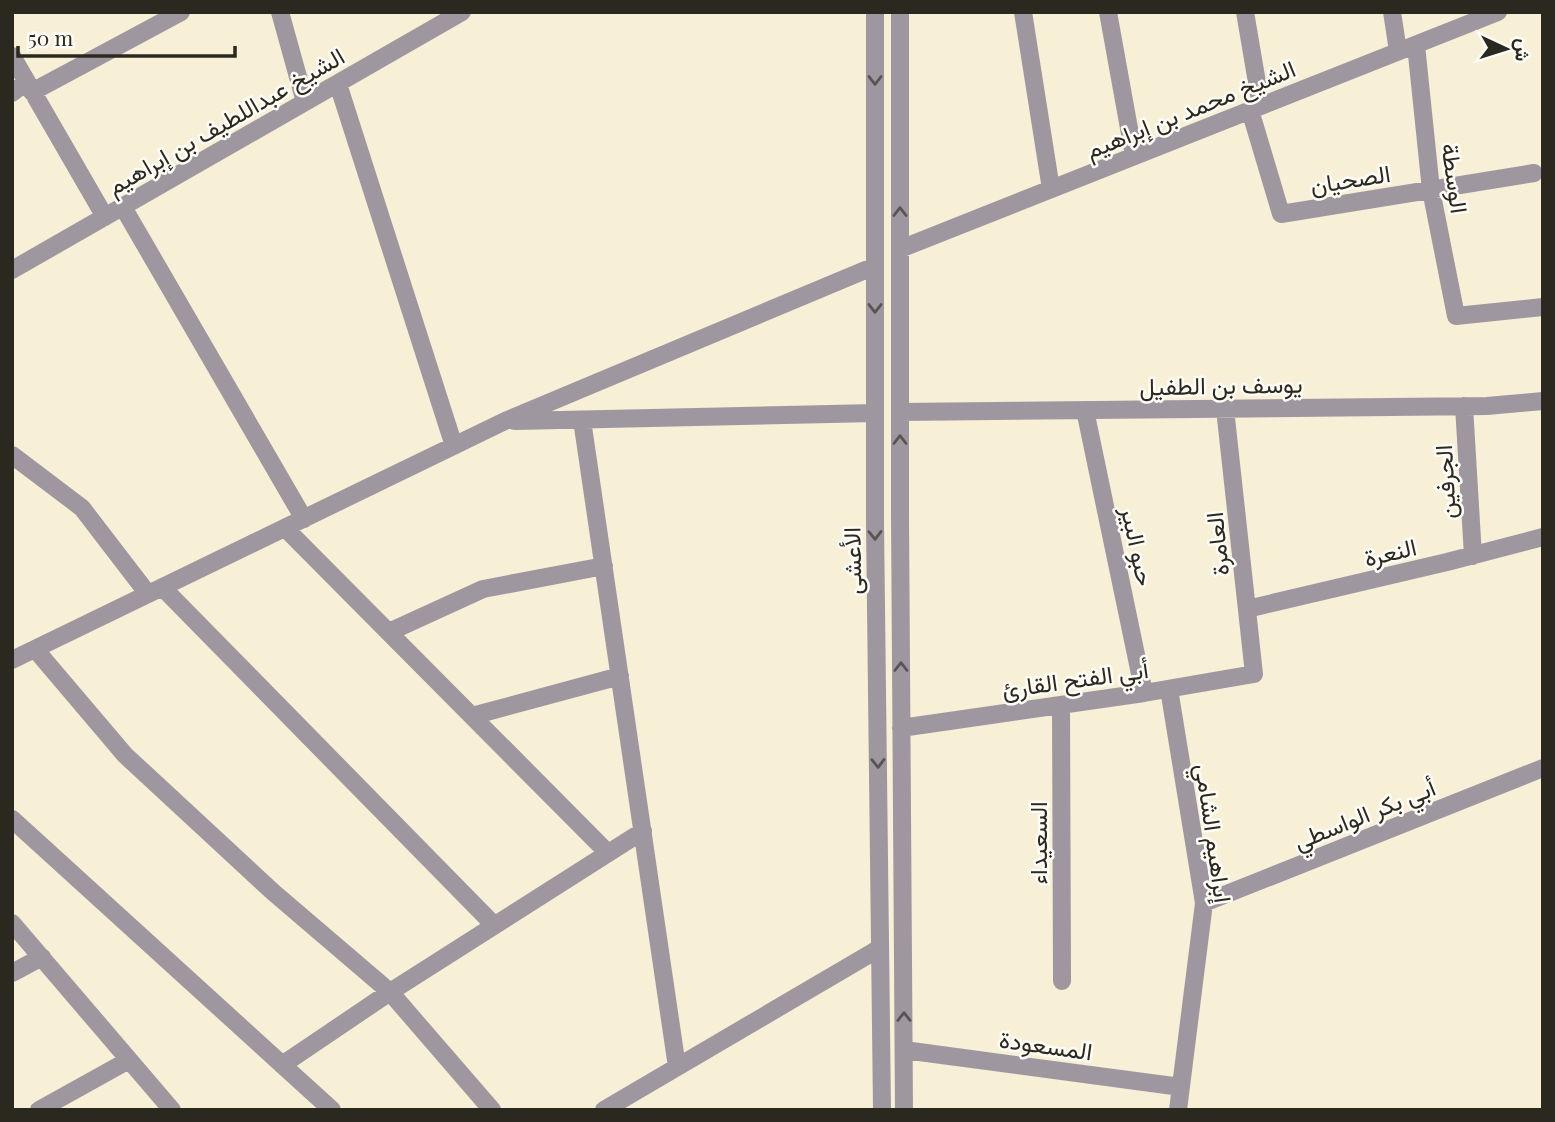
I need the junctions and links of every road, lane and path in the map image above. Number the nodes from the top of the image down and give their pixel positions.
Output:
1 (181, 12) edge
2 (280, 12) edge
3 (875, 12) edge
4 (900, 12) edge
5 (1023, 12) edge
6 (1108, 12) edge
7 (1245, 12) edge
8 (1392, 12) edge
9 (1498, 12) edge
10 (461, 13) edge
11 (1416, 45) junction
12 (1398, 51) junction
13 (12, 56) edge
14 (338, 84) junction
15 (23, 89) edge
16 (305, 102) junction
17 (1256, 108) junction
18 (1134, 156) junction
19 (1534, 173) dead end
20 (1051, 189) junction
21 (1431, 190) junction
22 (123, 207) junction
23 (105, 217) junction
24 (900, 249) junction
25 (875, 266) junction
26 (12, 270) edge
27 (1543, 307) edge
28 (1543, 401) edge
29 (1464, 406) junction
30 (1225, 409) junction
31 (1085, 410) junction
32 (900, 412) junction
33 (875, 413) junction
34 (582, 420) junction
35 (505, 421) junction
36 (454, 446) junction
37 (12, 455) edge
38 (304, 519) junction
39 (285, 528) junction
40 (1543, 537) edge
41 (1473, 555) junction
42 (604, 566) junction
43 (155, 591) junction
44 (1247, 610) junction
45 (389, 632) junction
46 (21, 652) edge
47 (1254, 674) joint
48 (620, 676) junction
49 (1168, 689) junction
50 (1144, 693) junction
51 (1061, 705) junction
52 (472, 716) junction
53 (901, 728) junction
54 (1543, 768) edge
55 (12, 819) edge
56 (643, 831) junction
57 (608, 853) junction
58 (1204, 903) junction
59 (12, 923) edge
60 (494, 925) junction
61 (880, 948) junction
62 (42, 957) junction
63 (12, 973) edge
64 (1062, 981) dead end
65 (390, 992) junction
66 (904, 1049) junction
67 (129, 1060) junction
68 (282, 1065) junction
69 (677, 1067) junction
70 (1181, 1087) junction
71 (39, 1110) edge
72 (172, 1110) edge
73 (332, 1110) edge
74 (492, 1110) edge
75 (604, 1110) edge
76 (882, 1110) edge
77 (904, 1110) edge
78 (1178, 1110) edge

1 - 15 street
2 - 16 street
3 -> 25 street, الأعشى
24 -> 4 street, الأعشى
5 - 20 street
6 - 18 street
7 - 17 street
8 - 12 street
9 - 11 street, الشيخ محمد بن إبراهيم
10 - 14 street, الشيخ عبداللطيف بن إبراهيم
11 - 12 street, الشيخ محمد بن إبراهيم
11 - 21 street, الوسطة
12 - 17 street, الشيخ محمد بن إبراهيم
13 - 15 street
14 - 16 street, الشيخ عبداللطيف بن إبراهيم
14 - 36 street
15 - 23 street
16 - 22 street, الشيخ عبداللطيف بن إبراهيم
17 - 18 street, الشيخ محمد بن إبراهيم
17 - 21 street, الصحيان
18 - 20 street, الشيخ محمد بن إبراهيم
19 - 21 street, الصحيان
20 - 24 street, الشيخ محمد بن إبراهيم
21 - 27 street, الوسطة
22 - 23 street, الشيخ عبداللطيف بن إبراهيم
22 - 38 street
23 - 26 street, الشيخ عبداللطيف بن إبراهيم
24 - 32 street, الأعشى
25 -> 33 street, الأعشى
25 - 35 street
28 - 29 street, يوسف بن الطفيل
29 - 30 street, يوسف بن الطفيل
29 - 41 street, الجرفين
30 - 31 street, يوسف بن الطفيل
30 - 44 street, العامرة
31 - 32 street, يوسف بن الطفيل
31 - 50 street, حبو البير
53 -> 32 street, الأعشى
33 - 34 street
33 -> 61 street, الأعشى
34 - 35 street
34 - 42 street
35 - 36 street
36 - 38 street
37 - 43 street
38 - 39 street
39 - 43 street
39 - 45 street
40 - 41 street, النعرة
41 - 44 street, النعرة
42 - 45 street
42 - 48 street
43 - 46 street
43 - 60 street
44 - 47 street, العامرة
45 - 52 street
46 - 65 street
47 - 49 street, أبي الفتح القارئ
48 - 52 street
48 - 56 street
49 - 50 street, أبي الفتح القارئ
49 - 58 street, إبراهيم الشامي
50 - 51 street, أبي الفتح القارئ
51 - 53 street, أبي الفتح القارئ
51 - 64 street, السعيداء
52 - 57 street
66 -> 53 street, الأعشى
54 - 58 street, أبي بكر الواسطي
55 - 68 street
56 - 57 street
56 - 69 street
57 - 60 street
58 - 70 street, إبراهيم الشامي
59 - 62 street
60 - 65 street
61 - 69 street
61 - 76 street, الأعشى
62 - 63 street
62 - 67 street
65 - 68 street
65 - 74 street
66 - 70 street, المسعودة
66 - 77 street, الأعشى
67 - 71 street
67 - 72 street
68 - 73 street
69 - 75 street
70 - 78 street, إبراهيم الشامي

